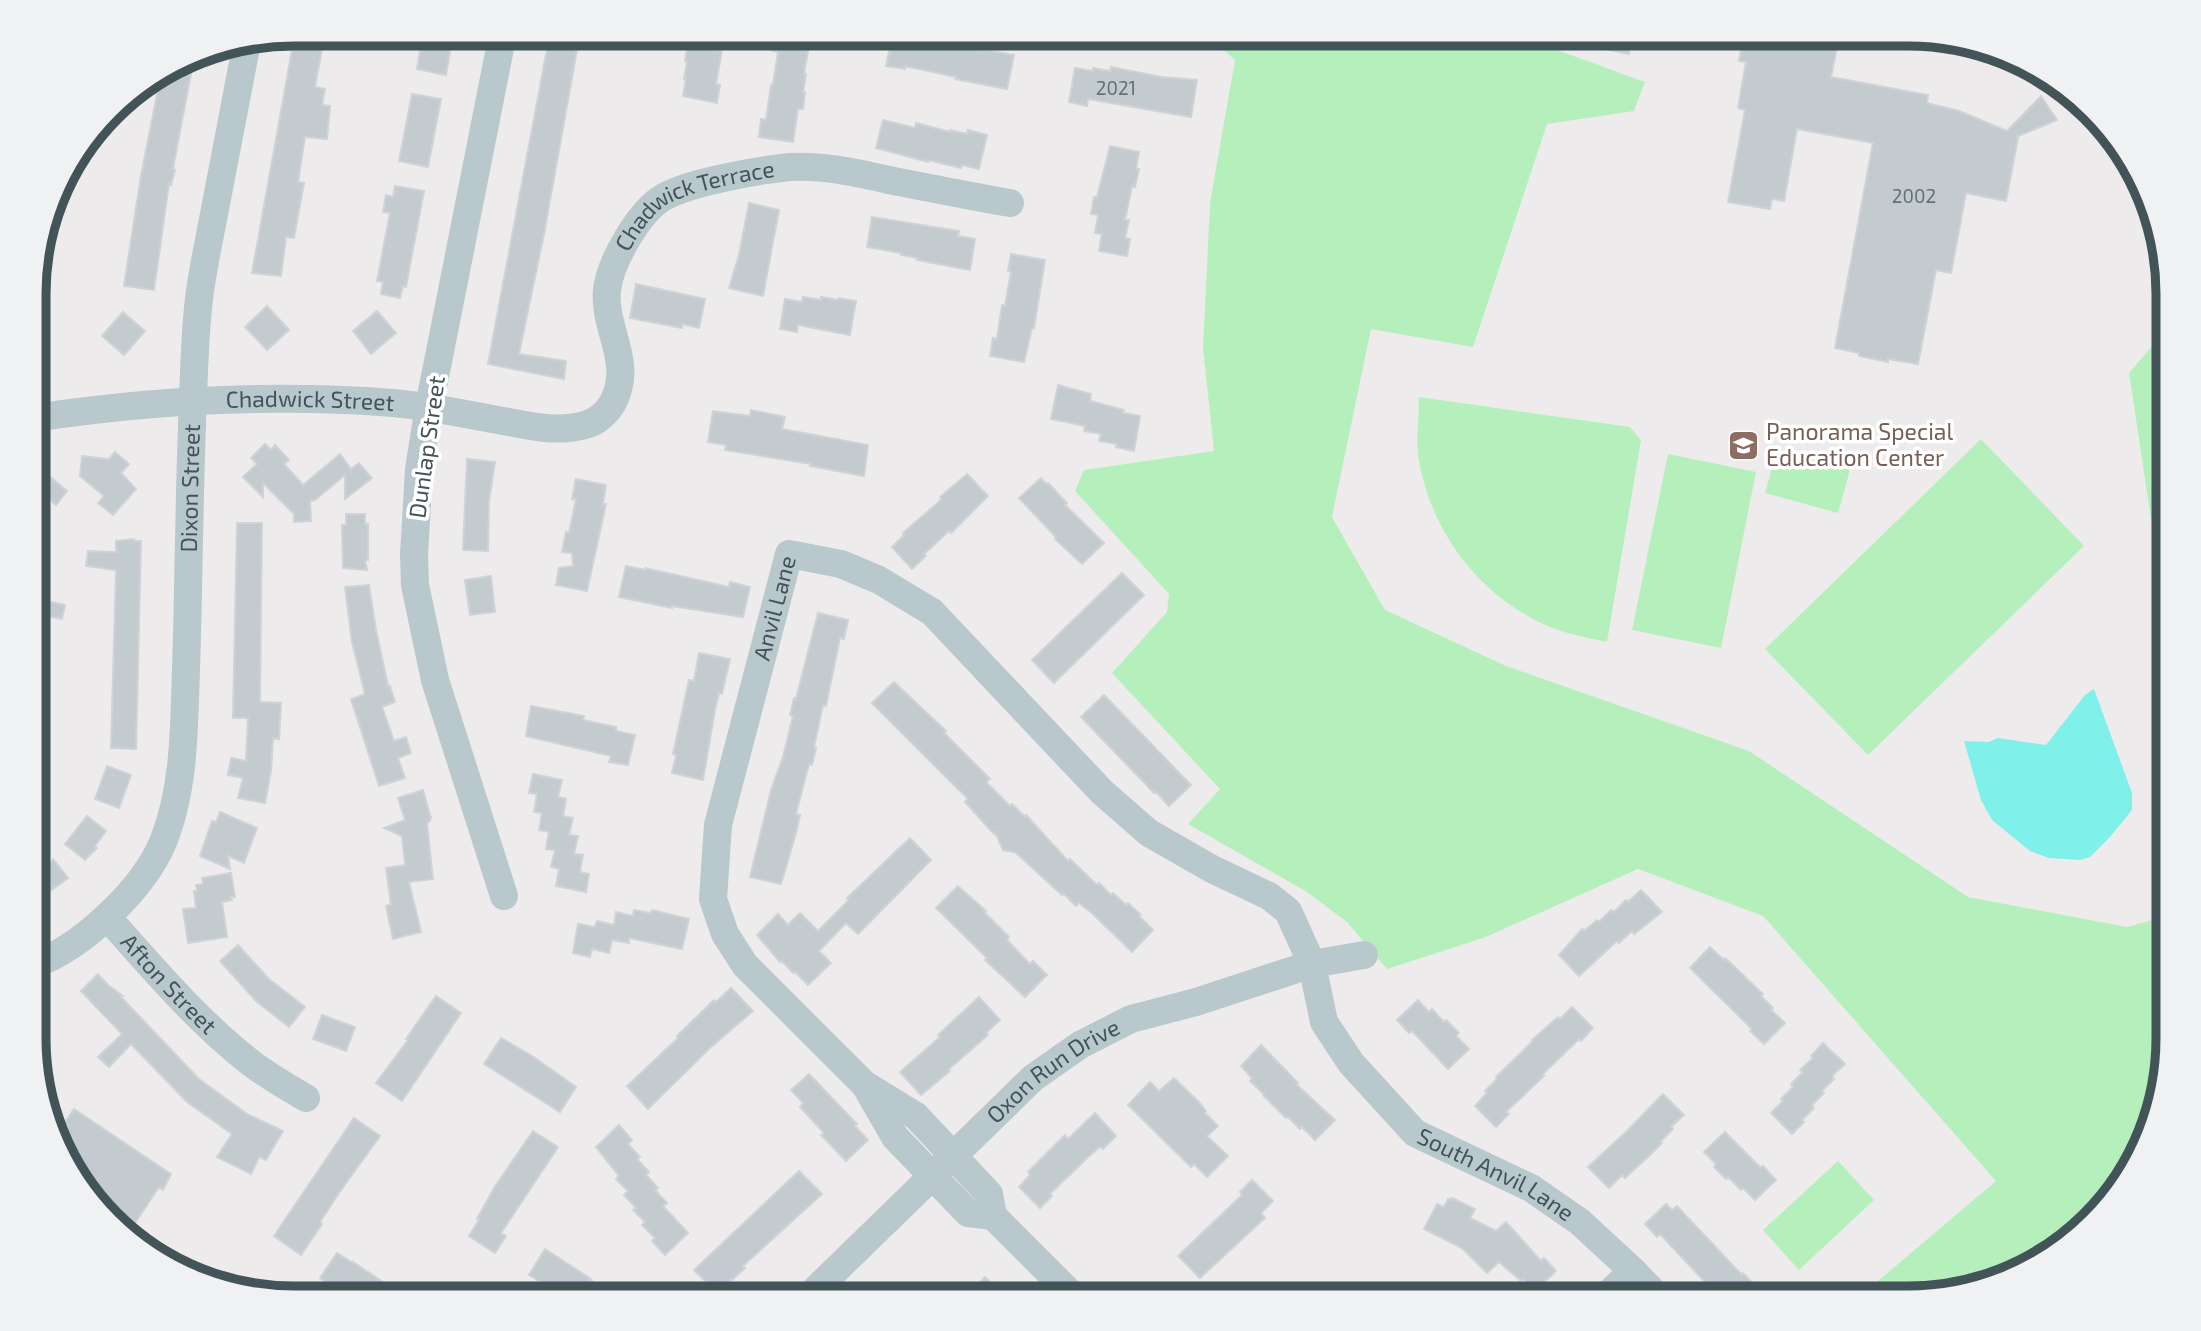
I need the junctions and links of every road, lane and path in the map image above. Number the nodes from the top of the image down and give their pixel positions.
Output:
1 (500, 46) edge
2 (246, 50) edge
3 (1010, 203) dead end
4 (192, 400) junction
5 (429, 407) junction
6 (46, 416) edge
7 (542, 428) joint
8 (505, 896) dead end
9 (107, 917) junction
10 (1364, 955) dead end
11 (46, 959) edge
12 (1312, 964) junction
13 (865, 1085) junction
14 (306, 1098) dead end
15 (953, 1155) junction
16 (932, 1175) junction
17 (993, 1216) junction
18 (1633, 1270) junction
19 (819, 1286) edge
20 (1063, 1286) edge
21 (1616, 1286) edge
22 (1648, 1286) edge

1 - 5 street, Dunlap Street
2 - 4 street, Dixon Street
3 - 7 street, Chadwick Terrace
4 - 5 street, Chadwick Street
4 - 6 street, Chadwick Street
4 - 9 street, Dixon Street
5 - 7 street, Chadwick Street
5 - 8 street, Dunlap Street
9 - 11 street, Afton Street
9 - 14 street, Afton Street
10 - 12 street, Oxon Run Drive
12 - 13 street, Anvil Lane
12 - 15 street, Oxon Run Drive
12 - 18 street, South Anvil Lane
13 - 15 street
13 - 16 street, Anvil Lane
15 - 16 street, Oxon Run Drive
15 - 17 street
16 - 17 street, Anvil Lane
16 - 19 street, Oxon Run Drive
17 - 20 street
18 - 21 street
18 - 22 street, South Anvil Lane

